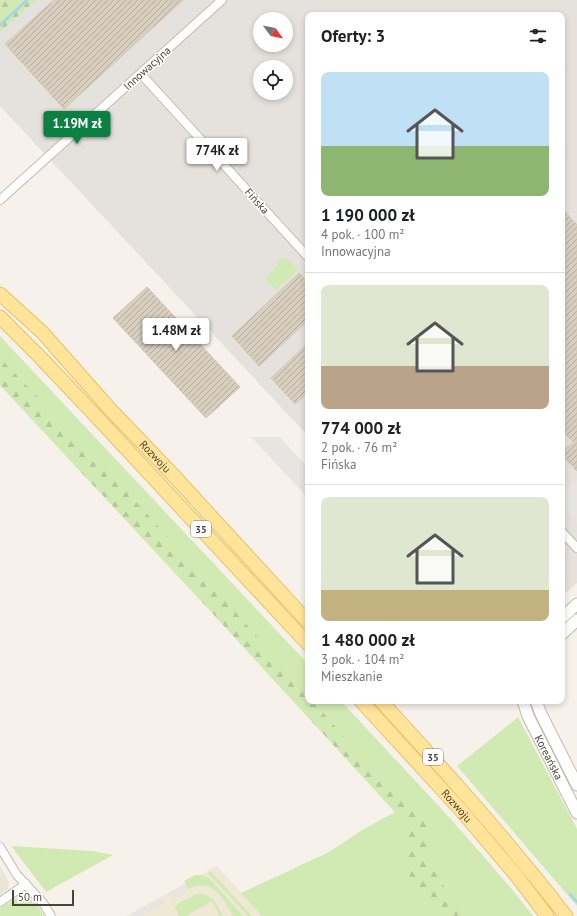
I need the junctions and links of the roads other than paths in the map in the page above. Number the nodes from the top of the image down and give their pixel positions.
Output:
1 (222, 0) edge
2 (141, 74) junction
3 (0, 200) edge
4 (305, 254) edge
5 (0, 294) edge
6 (0, 317) edge
7 (565, 535) edge
8 (577, 548) edge
9 (577, 604) edge
10 (565, 615) edge
11 (305, 619) edge
12 (577, 620) edge
13 (565, 631) edge
14 (305, 641) edge
15 (364, 704) edge
16 (384, 704) edge
17 (524, 704) edge
18 (537, 704) edge
19 (577, 785) edge
20 (577, 813) edge
21 (0, 847) edge
22 (26, 884) junction
23 (0, 902) edge
24 (51, 916) edge
25 (547, 916) edge
26 (566, 916) edge

1 - 2 street, Innowacyjna
2 - 3 street, Innowacyjna
2 - 4 street, Fińska
5 - 11 main road, Rozwoju / 35
6 - 14 main road, Rozwoju / 35
7 - 8 street
9 - 10 street
12 - 13 street
15 - 25 main road, Rozwoju / 35
16 - 26 main road, Rozwoju / 35
17 - 20 street, Koreańska
18 - 19 street, Koreańska
21 - 22 street
22 - 23 street
22 - 24 street

